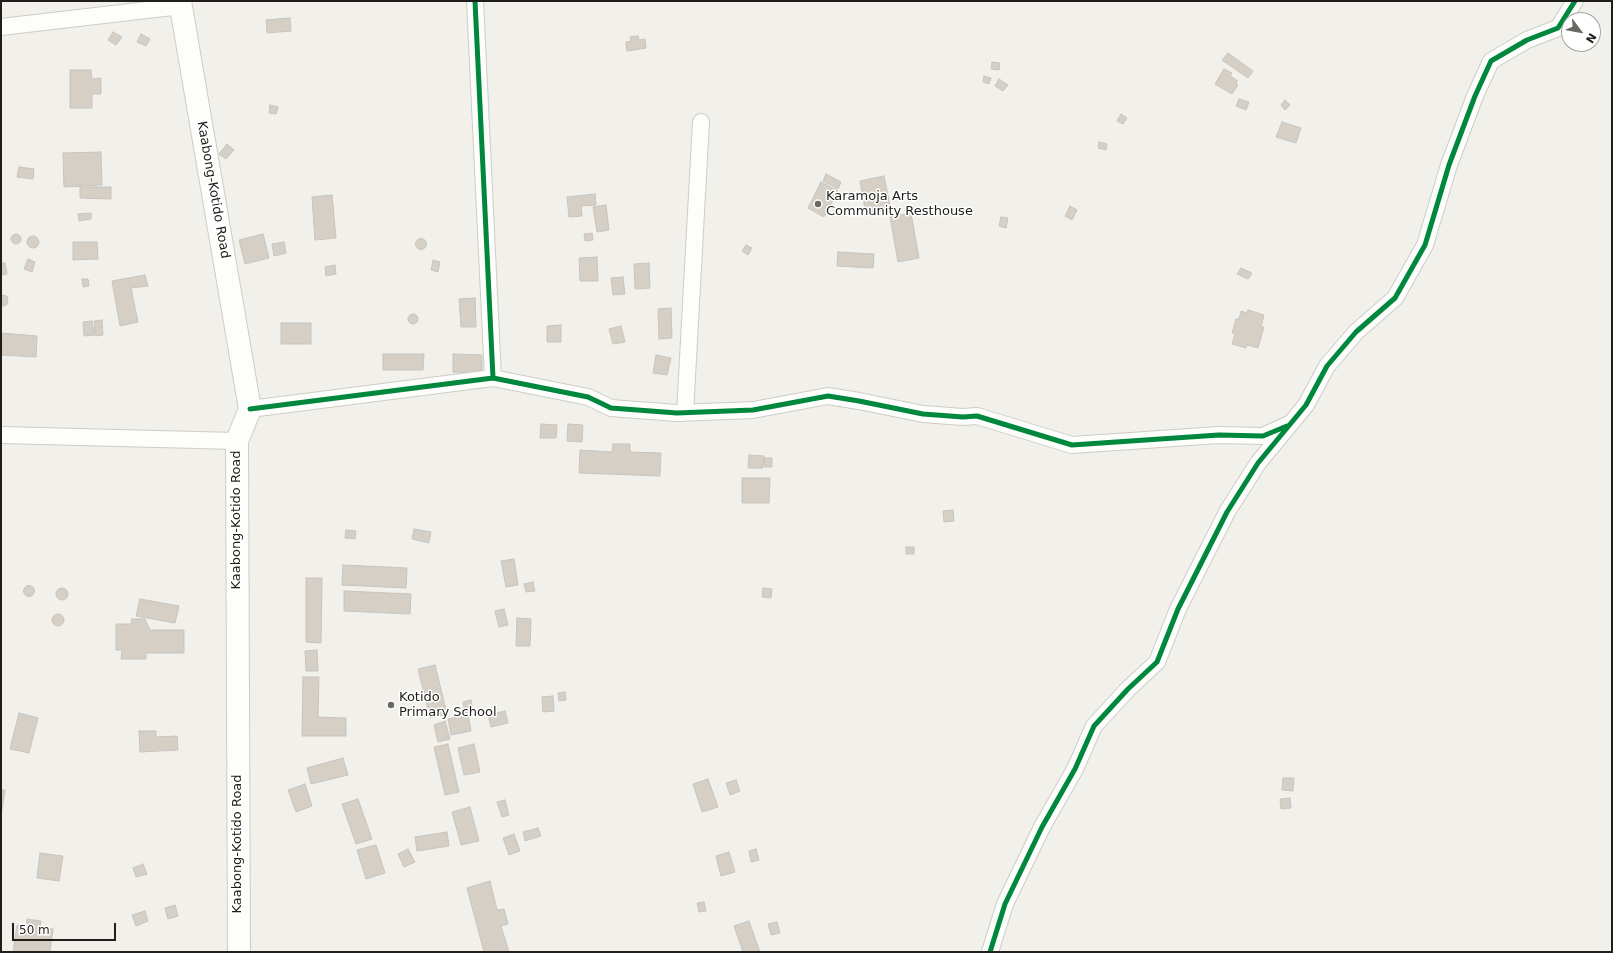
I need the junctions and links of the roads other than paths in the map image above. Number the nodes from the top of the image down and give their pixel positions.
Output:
1 (475, 1) edge
2 (1575, 1) edge
3 (180, 4) edge
4 (1, 27) edge
5 (701, 122) dead end
6 (493, 378) junction
7 (250, 409) junction
8 (685, 413) junction
9 (1289, 424) junction
10 (1, 435) edge
11 (237, 440) junction
12 (239, 952) edge
13 (990, 952) edge

1 - 6 street
2 - 9 street
3 - 4 street
3 - 7 main road, Kaabong-Kotido Road
5 - 8 street
6 - 7 street
6 - 8 street
7 - 11 main road, Kaabong-Kotido Road
8 - 9 street
9 - 13 street
10 - 11 street
11 - 12 main road, Kaabong-Kotido Road

